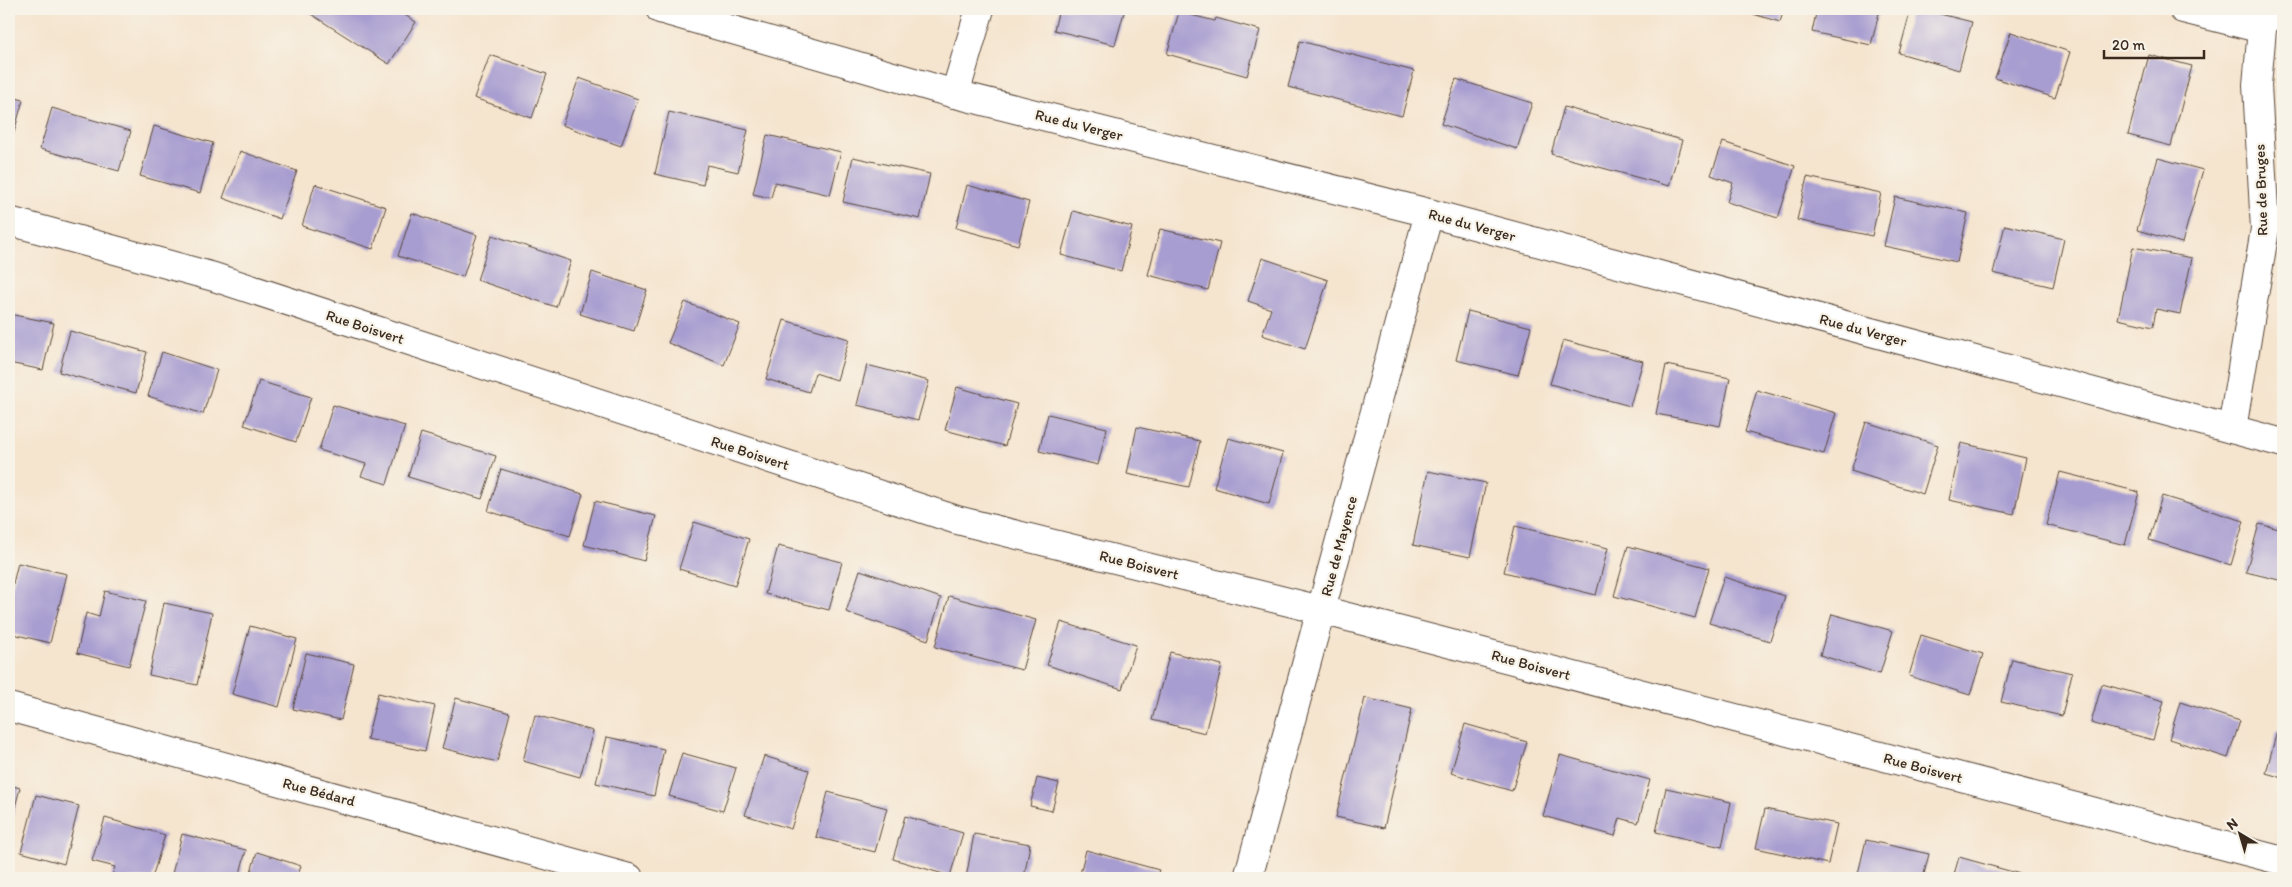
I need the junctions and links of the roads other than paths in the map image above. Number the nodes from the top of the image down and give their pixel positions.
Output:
1 (660, 9) edge
2 (980, 9) edge
3 (2182, 9) edge
4 (2265, 19) edge
5 (955, 94) junction
6 (1429, 213) junction
7 (9, 221) edge
8 (2232, 429) junction
9 (2283, 443) edge
10 (1321, 610) junction
11 (9, 706) edge
12 (2283, 861) edge
13 (629, 878) edge
14 (1248, 878) edge

1 - 5 street, Rue du Verger
2 - 5 street
3 - 4 street
4 - 8 street, Rue de Bruges
5 - 6 street, Rue du Verger
6 - 8 street, Rue du Verger
6 - 10 street, Rue de Mayence
7 - 10 street, Rue Boisvert
8 - 9 street, Rue du Verger
10 - 12 street, Rue Boisvert
10 - 14 street, Rue de Mayence
11 - 13 street, Rue Bédard

